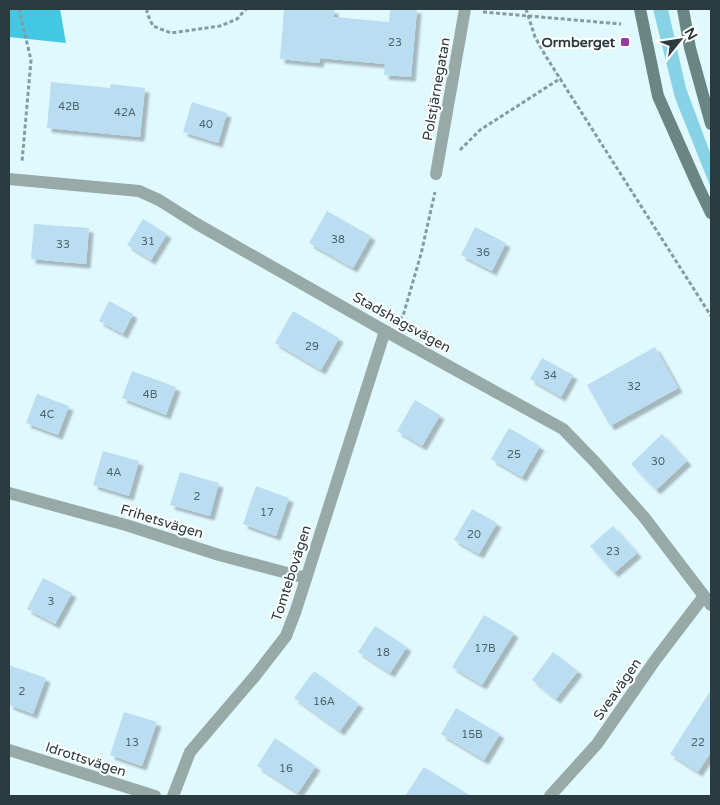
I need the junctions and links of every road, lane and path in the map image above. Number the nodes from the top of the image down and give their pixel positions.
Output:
1 (19, 9) edge
2 (147, 9) edge
3 (246, 9) edge
4 (465, 9) edge
5 (526, 9) edge
6 (640, 9) edge
7 (683, 9) edge
8 (478, 10) dead end
9 (527, 15) junction
10 (620, 24) dead end
11 (560, 78) junction
12 (711, 124) edge
13 (436, 174) junction
14 (15, 179) edge
15 (711, 213) edge
16 (711, 316) edge
17 (385, 331) junction
18 (9, 493) edge
19 (306, 578) junction
20 (708, 601) edge
21 (9, 750) edge
22 (155, 796) edge
23 (173, 796) edge
24 (550, 796) edge

1 - 14 path
2 - 3 path
4 - 13 street, Polstjärnegatan
5 - 9 path
6 - 15 main road
7 - 12 main road
8 - 9 path
9 - 10 path
9 - 11 path
11 - 13 path
11 - 16 path
13 - 17 path
14 - 17 street, Stadshagsvägen
17 - 19 street, Tomtebovägen
17 - 20 street, Stadshagsvägen
18 - 19 street, Frihetsvägen
19 - 23 street, Tomtebovägen
20 - 24 street, Sveavägen
21 - 22 street, Idrottsvägen

